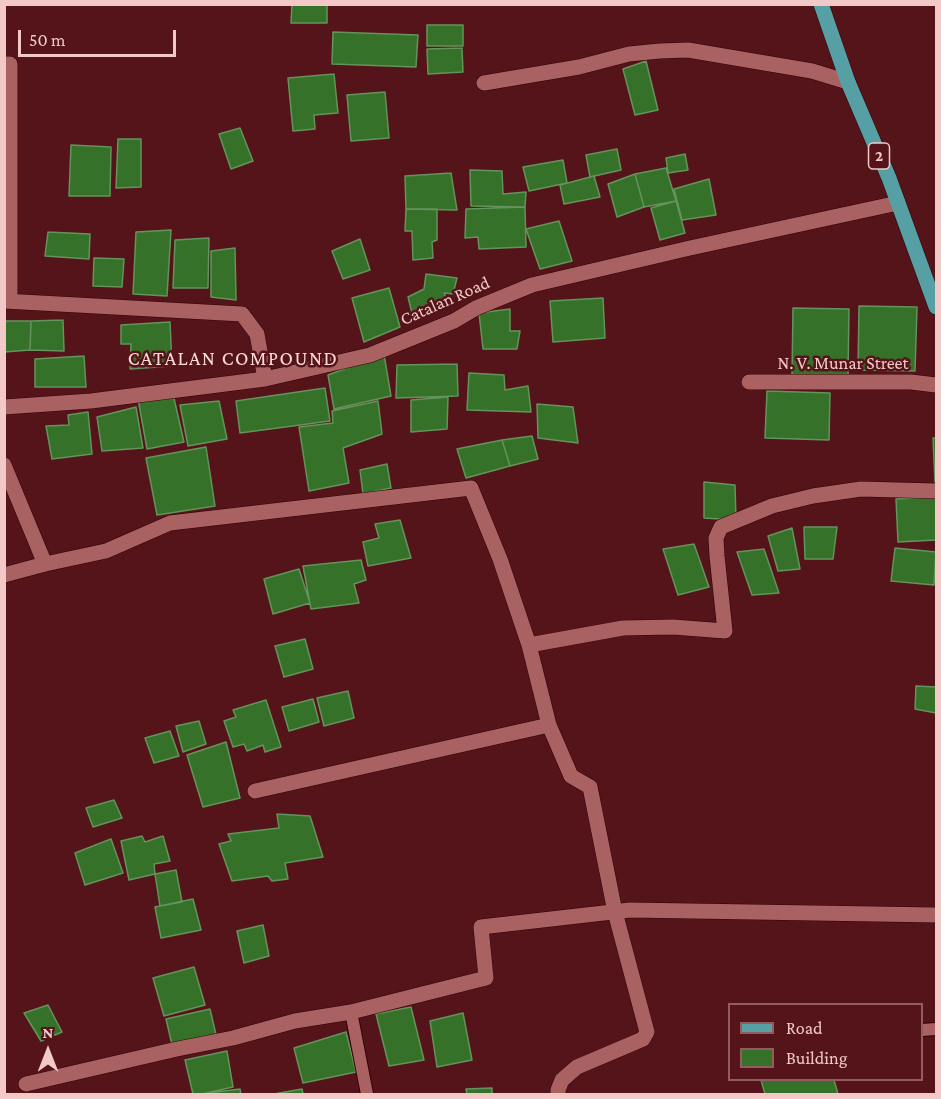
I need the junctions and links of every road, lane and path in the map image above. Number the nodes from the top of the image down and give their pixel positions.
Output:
1 (821, 4) edge
2 (4, 64) edge
3 (848, 82) junction
4 (484, 83) dead end
5 (898, 203) junction
6 (8, 301) edge
7 (936, 307) edge
8 (265, 379) junction
9 (748, 382) dead end
10 (936, 385) edge
11 (4, 407) edge
12 (4, 465) edge
13 (936, 491) edge
14 (45, 564) junction
15 (4, 574) edge
16 (529, 645) junction
17 (549, 725) junction
18 (255, 791) dead end
19 (615, 912) junction
20 (936, 915) edge
21 (351, 1012) junction
22 (26, 1084) dead end
23 (367, 1095) edge
24 (558, 1095) edge

1 - 3 main road, 2
2 - 6 street
3 - 4 street
3 - 5 main road, 2
5 - 7 main road, 2
5 - 8 street, Catalan Road
6 - 8 street
8 - 11 street, Catalan Road
9 - 10 street, N. V. Munar Street
12 - 14 street
13 - 16 street
14 - 15 street
14 - 16 street
16 - 17 street
17 - 18 street
17 - 19 street
19 - 20 street
19 - 21 street
19 - 24 street
21 - 22 street
21 - 23 lane

